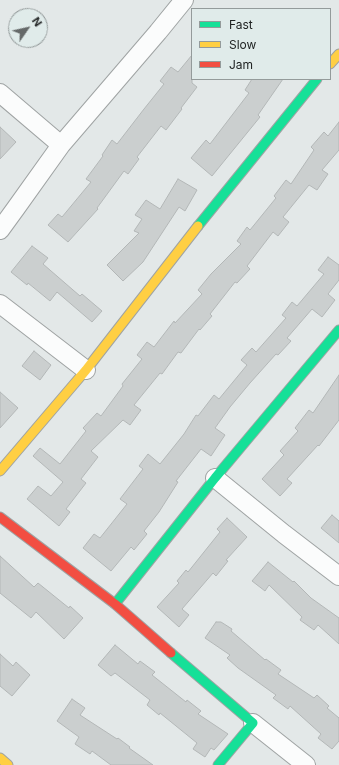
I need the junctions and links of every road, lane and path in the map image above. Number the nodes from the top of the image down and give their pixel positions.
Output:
1 (184, 0) edge
2 (339, 54) edge
3 (331, 63) edge
4 (316, 80) edge
5 (0, 93) edge
6 (61, 145) junction
7 (0, 230) edge
8 (0, 304) edge
9 (339, 330) edge
10 (86, 370) junction
11 (0, 471) edge
12 (215, 478) junction
13 (0, 517) edge
14 (339, 576) edge
15 (116, 604) junction
16 (253, 723) junction
17 (0, 758) edge
18 (8, 765) edge
19 (218, 765) edge
20 (306, 765) edge

1 - 6 street
2 - 3 street
4 - 10 street
5 - 6 street
6 - 7 street
8 - 10 street
9 - 12 street
10 - 11 street
12 - 14 street
12 - 15 street
13 - 15 street
15 - 16 street
16 - 19 street
16 - 20 street
17 - 18 street

